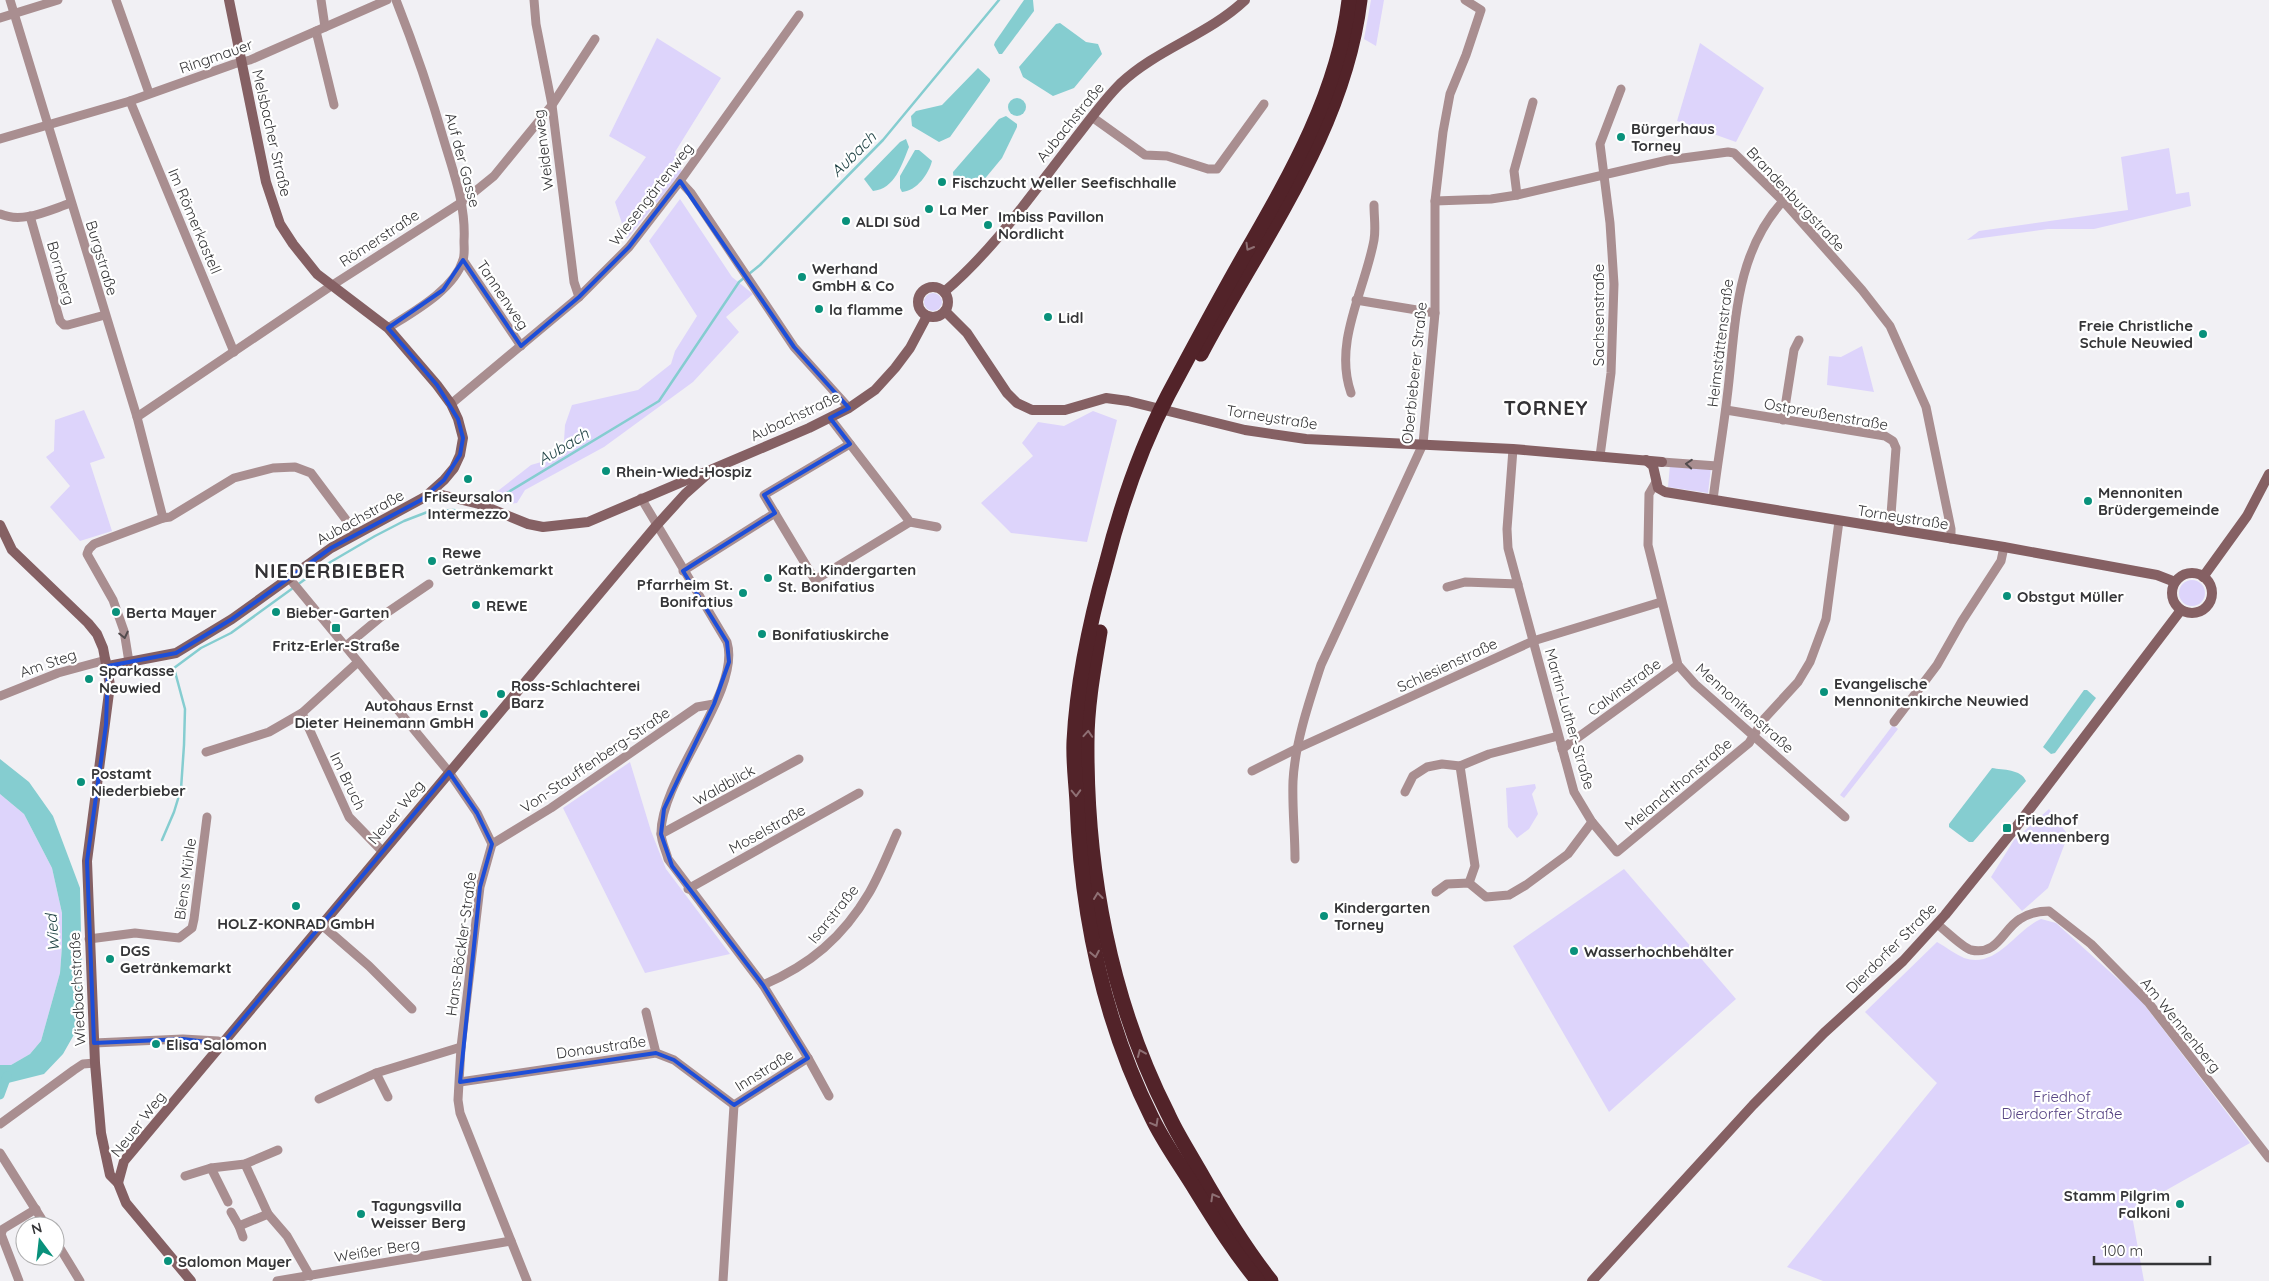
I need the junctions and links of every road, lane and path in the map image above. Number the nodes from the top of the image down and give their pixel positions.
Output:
1 (10, 0) edge
2 (58, 0) edge
3 (116, 0) edge
4 (229, 0) edge
5 (320, 0) edge
6 (387, 0) edge
7 (396, 0) edge
8 (534, 0) edge
9 (1245, 0) edge
10 (1349, 0) edge
11 (1360, 0) edge
12 (1466, 0) edge
13 (14, 13) junction
14 (799, 15) dead end
15 (0, 18) edge
16 (320, 29) junction
17 (595, 39) dead end
18 (241, 62) junction
19 (1621, 90) dead end
20 (149, 93) junction
21 (130, 101) junction
22 (1533, 102) dead end
23 (1264, 104) dead end
24 (334, 105) dead end
25 (552, 105) junction
26 (1092, 117) junction
27 (49, 124) junction
28 (0, 139) edge
29 (1603, 174) junction
30 (680, 181) junction
31 (1517, 195) junction
32 (1435, 201) junction
33 (1784, 201) junction
34 (462, 202) junction
35 (71, 203) junction
36 (1374, 205) dead end
37 (0, 214) edge
38 (30, 216) junction
39 (463, 260) junction
40 (331, 286) junction
41 (944, 292) junction
42 (580, 296) junction
43 (1356, 300) junction
44 (945, 311) junction
45 (1435, 313) junction
46 (105, 315) junction
47 (927, 316) junction
48 (388, 328) junction
49 (1799, 340) dead end
50 (520, 346) junction
51 (234, 352) junction
52 (1351, 393) dead end
53 (1172, 400) junction
54 (451, 404) junction
55 (849, 408) junction
56 (1726, 410) junction
57 (137, 418) junction
58 (830, 418) junction
59 (1784, 420) junction
60 (1153, 437) junction
61 (850, 444) junction
62 (1423, 444) junction
63 (1513, 449) junction
64 (1600, 456) junction
65 (1646, 460) junction
66 (1662, 462) joint
67 (1717, 466) junction
68 (712, 470) junction
69 (2269, 474) edge
70 (1656, 482) junction
71 (434, 490) junction
72 (641, 498) junction
73 (1713, 500) junction
74 (775, 513) junction
75 (166, 517) junction
76 (1839, 521) junction
77 (910, 522) junction
78 (0, 525) edge
79 (656, 526) junction
80 (937, 528) dead end
81 (1890, 528) junction
82 (356, 533) junction
83 (1951, 540) junction
84 (2004, 547) junction
85 (683, 571) junction
86 (2203, 577) junction
87 (2175, 582) junction
88 (429, 584) dead end
89 (1518, 584) junction
90 (294, 585) junction
91 (1447, 587) dead end
92 (1661, 602) junction
93 (2181, 610) junction
94 (1533, 641) junction
95 (346, 646) junction
96 (129, 662) junction
97 (358, 662) junction
98 (107, 663) junction
99 (1678, 665) junction
100 (0, 696) edge
101 (714, 704) junction
102 (302, 713) junction
103 (1894, 722) dead end
104 (1754, 735) junction
105 (1558, 736) junction
106 (1298, 748) junction
107 (1562, 749) junction
108 (206, 752) dead end
109 (799, 759) dead end
110 (1460, 766) junction
111 (1252, 771) dead end
112 (449, 772) junction
113 (859, 792) dead end
114 (1404, 792) dead end
115 (208, 817) dead end
116 (1845, 817) dead end
117 (1592, 822) junction
118 (897, 833) dead end
119 (661, 834) junction
120 (492, 844) junction
121 (382, 852) junction
122 (1617, 852) joint
123 (1295, 859) dead end
124 (1469, 883) junction
125 (688, 889) junction
126 (1436, 892) dead end
127 (1937, 924) junction
128 (323, 926) junction
129 (89, 939) junction
130 (763, 985) junction
131 (412, 1008) dead end
132 (646, 1012) dead end
133 (94, 1043) junction
134 (222, 1044) junction
135 (461, 1047) junction
136 (656, 1053) junction
137 (808, 1058) junction
138 (95, 1063) junction
139 (376, 1073) junction
140 (460, 1082) junction
141 (829, 1096) dead end
142 (388, 1097) dead end
143 (319, 1099) dead end
144 (734, 1105) junction
145 (0, 1124) edge
146 (278, 1150) dead end
147 (0, 1153) edge
148 (2269, 1158) edge
149 (245, 1164) junction
150 (211, 1168) junction
151 (185, 1176) dead end
152 (118, 1183) junction
153 (228, 1202) dead end
154 (36, 1209) junction
155 (231, 1212) dead end
156 (268, 1214) junction
157 (40, 1216) edge
158 (239, 1226) junction
159 (243, 1237) dead end
160 (511, 1242) junction
161 (65, 1256) edge
162 (310, 1276) junction
163 (20, 1281) edge
164 (80, 1281) edge
165 (191, 1281) edge
166 (276, 1281) edge
167 (527, 1281) edge
168 (723, 1281) edge
169 (1258, 1281) edge
170 (1271, 1281) edge
171 (1592, 1281) edge

1 - 13 street, Burgstraße
2 - 13 street
3 - 20 street
4 - 18 street, Melsbacher Straße
5 - 16 street
6 - 16 street, Ringmauer
7 - 34 street, Auf der Gasse
8 - 25 street, Weidenweg
9 - 26 street, Aubachstraße
10 -> 53 highway
11 - 53 highway
12 - 32 street, Oberbieberer Straße
13 - 15 street
13 - 27 street, Burgstraße
14 - 30 street, Wiesengärtenweg
16 - 18 street, Ringmauer
16 - 24 street
17 - 25 street, Römerstraße
18 - 20 street, Ringmauer
18 - 40 street, Melsbacher Straße
19 - 29 street, Sachsenstraße
20 - 21 street, Ringmauer
21 - 27 street, Ringmauer
21 - 51 street, Im Römerkastell
22 - 31 street
23 - 26 street
25 - 34 street, Römerstraße
25 - 42 street, Weidenweg
26 - 41 street, Aubachstraße
27 - 28 street, Ringmauer
27 - 35 street, Burgstraße
29 - 31 street, Brandenburgstraße
29 - 33 street, Brandenburgstraße
29 - 64 street, Sachsenstraße
30 - 42 street, Wiesengärtenweg
30 - 55 street
31 - 32 street, Brandenburgstraße
32 - 45 street, Oberbieberer Straße
33 - 56 street, Heimstättenstraße
33 - 83 street, Brandenburgstraße
34 - 39 street, Auf der Gasse
34 - 40 street, Römerstraße
35 - 38 street
35 - 46 street, Burgstraße
36 - 43 street
37 - 38 street
38 - 46 street, Bornberg
39 - 48 street, Auf der Gasse
39 - 50 street, Tannenweg
40 - 48 street, Melsbacher Straße
40 - 51 street, Römerstraße
41 - 44 street
41 - 47 street
42 - 50 street, Wiesengärtenweg
43 - 45 street
43 - 52 street
44 - 47 street
44 - 62 street, Torneystraße
45 - 62 street, Oberbieberer Straße
46 - 57 street, Burgstraße
47 - 55 street, Aubachstraße
48 - 54 street, Melsbacher Straße
49 - 59 street
50 - 54 street, Wiesengärtenweg
51 - 57 street, Römerstraße
53 - 60 highway
54 - 71 street, Melsbacher Straße
55 - 58 street, Aubachstraße
56 - 59 street, Ostpreußenstraße
56 - 67 street, Heimstättenstraße
57 - 75 street, Burgstraße
58 - 61 street
58 - 68 street, Aubachstraße
59 - 81 street, Ostpreußenstraße
60 -> 169 highway
170 -> 60 highway
61 - 74 street
61 - 77 street
62 - 63 street, Torneystraße
62 - 106 street, Oberbieberer Straße
63 - 64 street, Torneystraße
63 - 89 street, Martin-Luther-Straße
64 - 65 street, Torneystraße
65 - 66 street, Torneystraße
65 - 70 street
67 -> 66 street, Torneystraße
67 - 73 street, Heimstättenstraße
68 - 72 street, Aubachstraße
68 - 79 street, Neuer Weg
69 - 86 street
70 - 73 street, Torneystraße
70 - 92 street, Mennonitenstraße
71 - 72 street, Aubachstraße
71 - 82 street, Aubachstraße
72 - 79 street
73 - 76 street, Torneystraße
74 - 77 street
74 - 85 street
75 - 82 street
75 -> 96 street
76 - 81 street, Torneystraße
76 - 104 street, Melanchthonstraße
77 - 80 street
78 - 98 street, Wiedbachstraße
79 - 85 street
79 - 112 street, Neuer Weg
81 - 83 street, Torneystraße
82 - 90 street, Aubachstraße
83 - 84 street, Torneystraße
84 - 87 street, Torneystraße
84 - 103 street
85 - 101 street
86 - 87 street
86 - 93 street
87 - 93 street
88 - 95 street
89 - 91 street
89 - 94 street, Martin-Luther-Straße
90 - 95 street
90 - 96 street, Aubachstraße
92 - 94 street, Schlesienstraße
92 - 99 street, Mennonitenstraße
93 - 127 street, Dierdorfer Straße
94 - 105 street, Martin-Luther-Straße
94 - 106 street, Schlesienstraße
95 - 97 street
96 - 98 street, Aubachstraße
97 - 102 street
97 - 112 street
98 - 100 street, Am Steg
98 - 129 street, Wiedbachstraße
99 - 104 street, Mennonitenstraße
99 - 107 street, Calvinstraße
101 - 119 street
101 - 120 street, Von-Stauffenberg-Straße
102 - 108 street
102 - 121 street, Im Bruch
104 - 116 street, Mennonitenstraße
104 - 122 street, Melanchthonstraße
105 - 107 street, Martin-Luther-Straße
105 - 110 street
106 - 111 street, Schlesienstraße
106 - 123 street, Oberbieberer Straße
107 - 117 street, Martin-Luther-Straße
109 - 119 street, Waldblick
110 - 114 street
110 - 124 street
112 - 120 street
112 - 121 street, Neuer Weg
113 - 125 street, Moselstraße
115 - 129 street, Biens Mühle
117 - 122 street, Martin-Luther-Straße
117 - 124 street
118 - 130 street, Isarstraße
119 - 125 street
120 - 135 street, Hans-Böckler-Straße
121 - 128 street, Neuer Weg
124 - 126 street
125 - 130 street
127 - 148 street, Am Wennenberg
127 - 171 street, Dierdorfer Straße
128 - 131 street
128 - 134 street, Neuer Weg
129 - 133 street, Wiedbachstraße
130 - 137 street
132 - 136 street
133 - 134 street
133 - 138 street, Wiedbachstraße
134 - 152 street, Neuer Weg
135 - 139 street
135 - 140 street, Hans-Böckler-Straße
136 - 140 street, Donaustraße
136 - 144 street, Donaustraße
137 - 141 street
137 - 144 street, Innstraße
138 - 145 street
138 - 152 street, Wiedbachstraße
139 - 142 street
139 - 143 street
140 - 160 street, Hans-Böckler-Straße
144 - 168 street
146 - 149 street
147 - 154 street
149 - 150 street
149 - 156 street
150 - 151 street
150 - 153 street
152 - 165 street, Wiedbachstraße
154 - 157 street
154 - 163 street
155 - 158 street
156 - 158 street
156 - 162 street
158 - 159 street
160 - 162 street, Weißer Berg
160 - 167 street, Hans-Böckler-Straße
161 - 164 street
162 - 166 street, Weißer Berg

